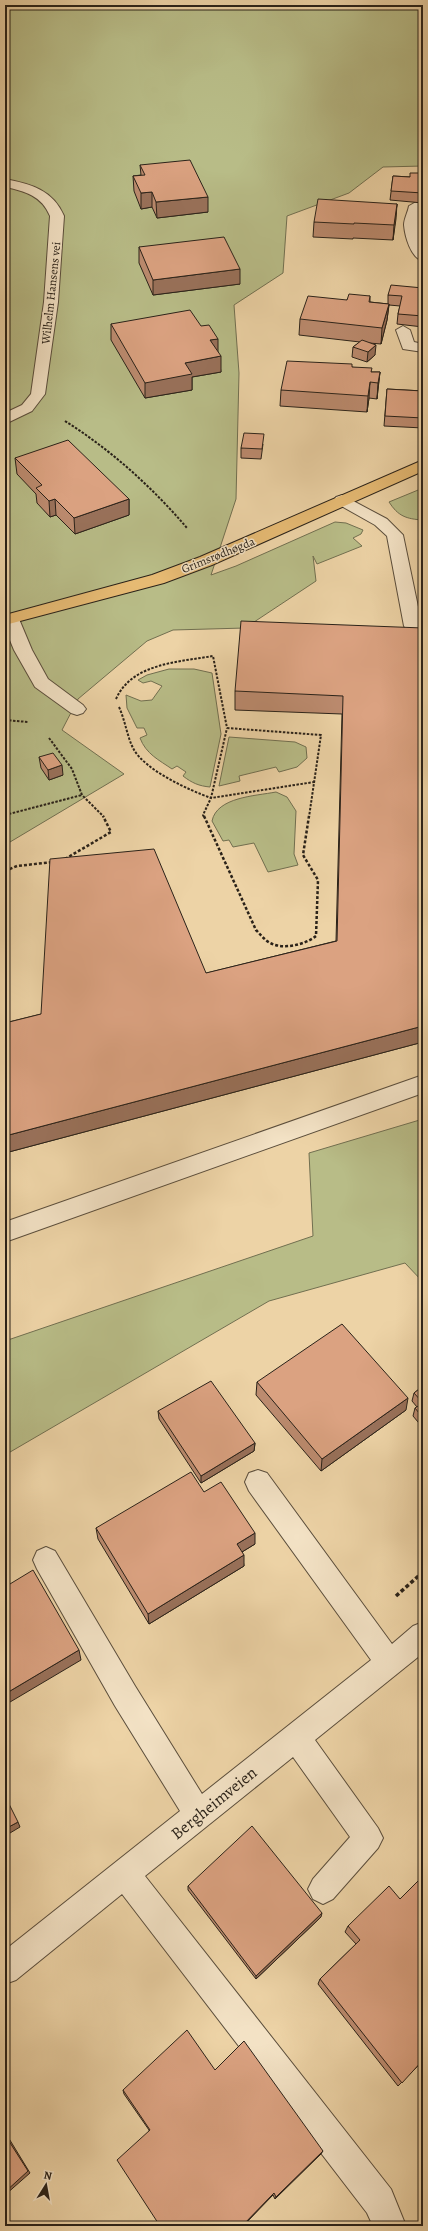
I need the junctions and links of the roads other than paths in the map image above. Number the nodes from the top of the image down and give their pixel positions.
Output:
1 (5, 183) edge
2 (416, 206) edge
3 (423, 256) edge
4 (403, 330) dead end
5 (423, 348) edge
6 (5, 419) edge
7 (423, 465) edge
8 (342, 500) junction
9 (8, 620) edge
10 (413, 626) edge
11 (77, 709) dead end
12 (423, 1084) edge
13 (5, 1232) edge
14 (258, 1482) dead end
15 (46, 1560) dead end
16 (423, 1636) edge
17 (389, 1663) junction
18 (296, 1737) junction
19 (199, 1815) junction
20 (125, 1874) junction
21 (323, 1889) dead end
22 (5, 1969) edge
23 (390, 2226) edge

1 - 6 street, Wilhelm Hansens vei
2 - 3 street
4 - 5 street
7 - 8 main road, Grimsrødhøgda
8 - 9 main road, Grimsrødhøgda
8 - 10 street
9 - 11 street
12 - 13 street
14 - 17 street
15 - 19 street
16 - 17 street, Bergheimveien
17 - 18 street, Bergheimveien
18 - 19 street, Bergheimveien
18 - 21 street
19 - 20 street, Bergheimveien
20 - 22 street, Bergheimveien
20 - 23 street

